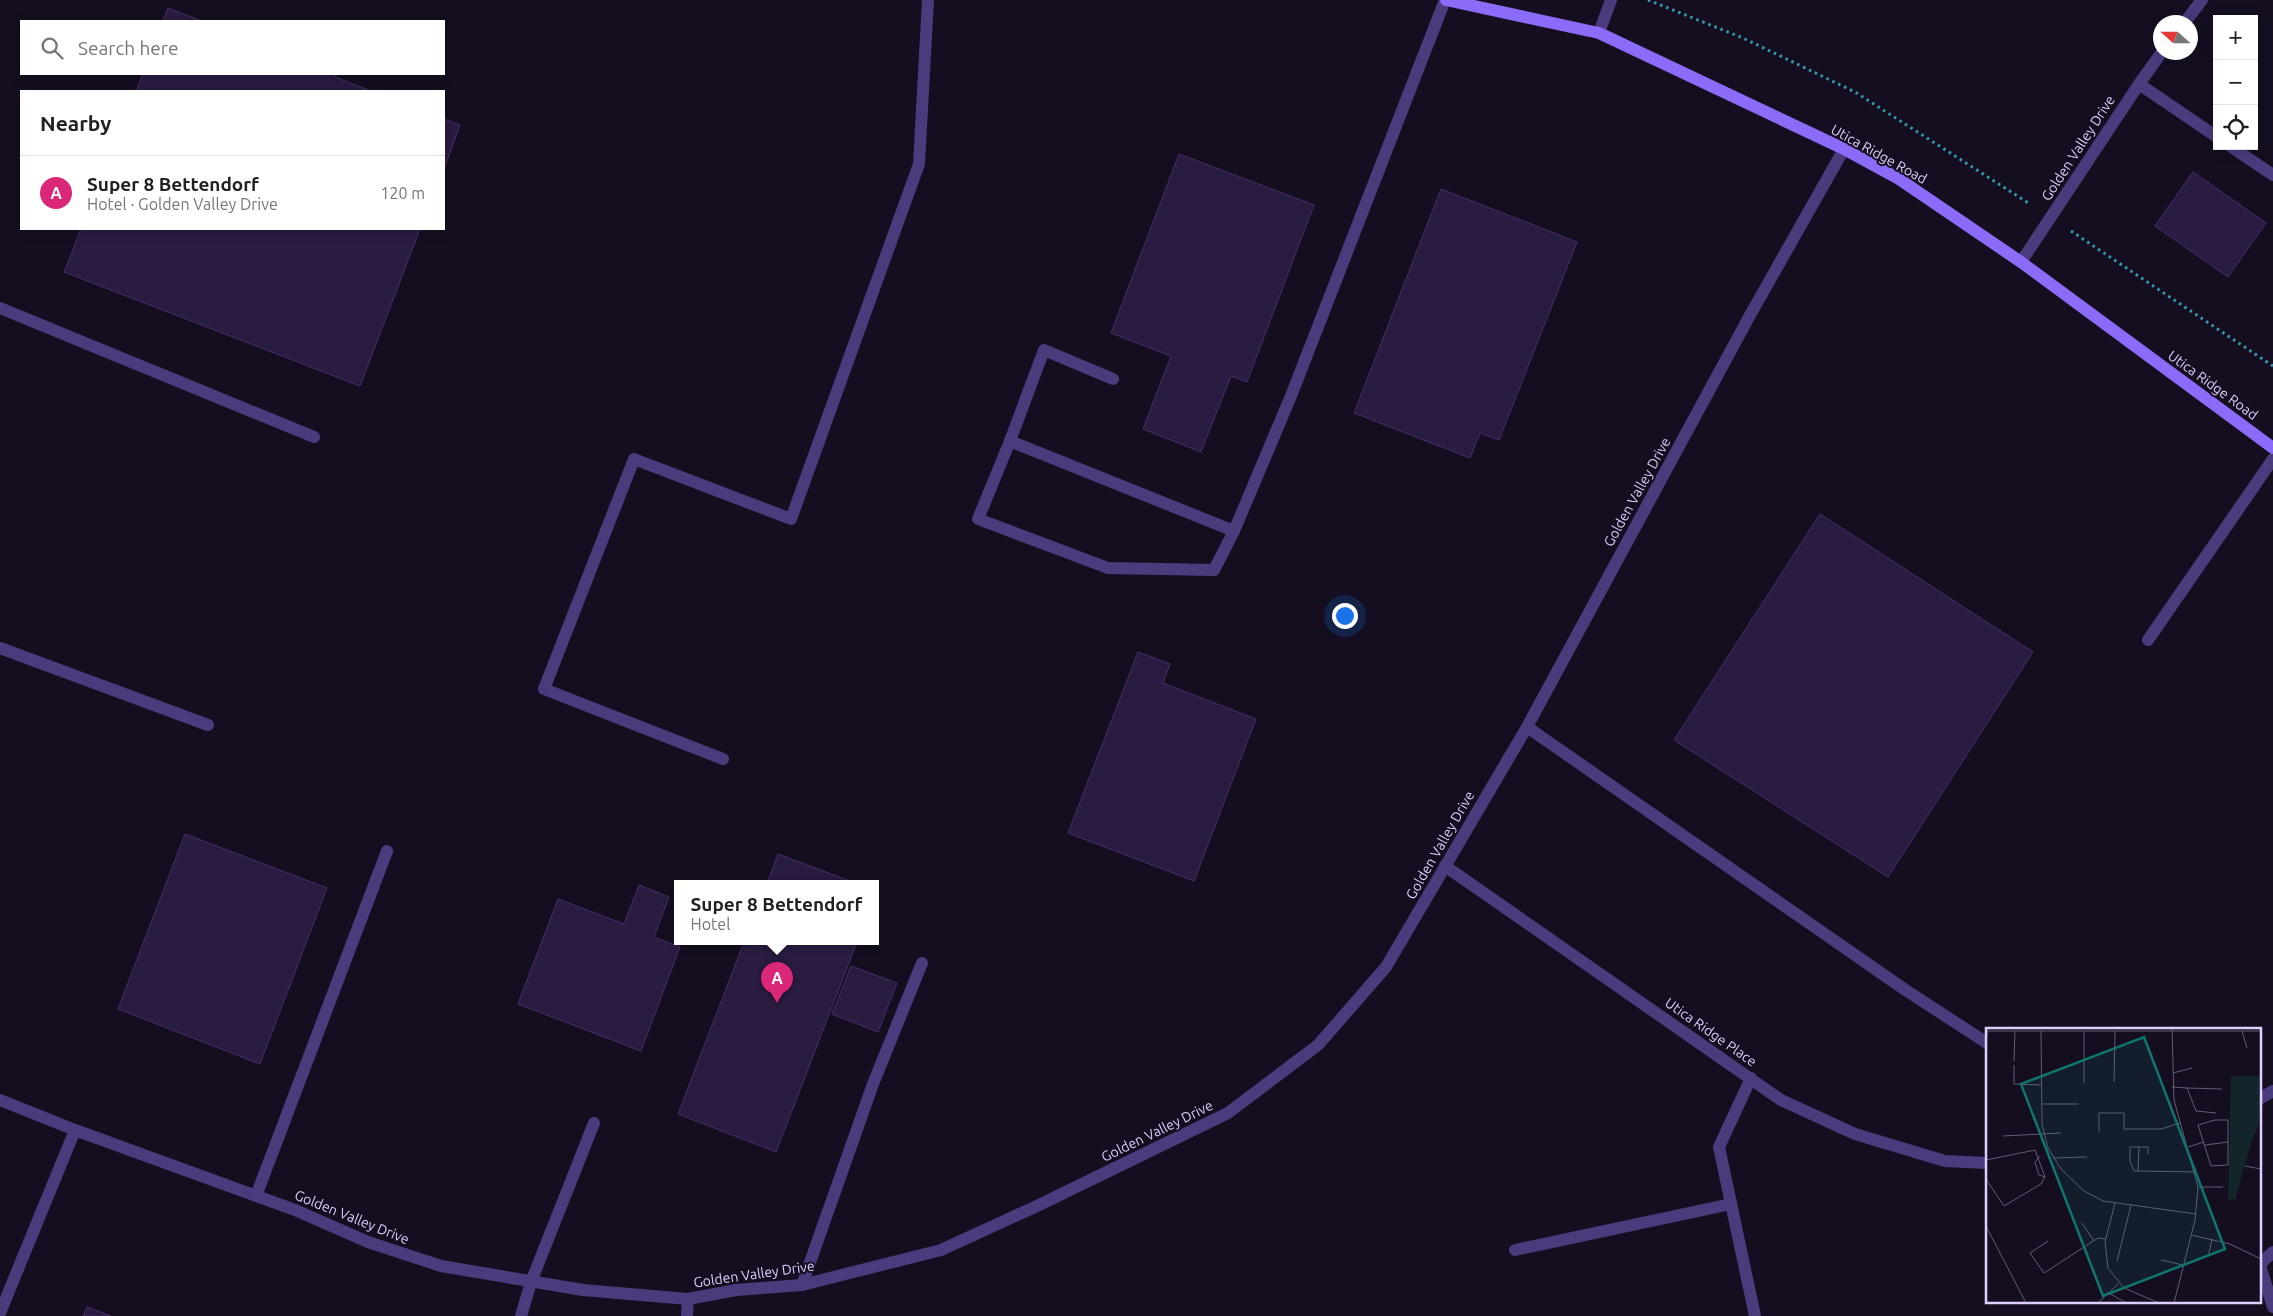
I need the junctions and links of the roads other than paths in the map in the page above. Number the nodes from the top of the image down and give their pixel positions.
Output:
1 (928, 0) edge
2 (1445, 0) edge
3 (1611, 0) edge
4 (2202, 0) edge
5 (2190, 15) edge
6 (1599, 33) junction
7 (2156, 60) edge
8 (2139, 84) junction
9 (2213, 134) edge
10 (1844, 149) junction
11 (2236, 150) edge
12 (2273, 175) edge
13 (2021, 262) junction
14 (0, 308) edge
15 (1113, 379) dead end
16 (314, 437) dead end
17 (1010, 441) junction
18 (2273, 448) edge
19 (2273, 460) edge
20 (1234, 531) junction
21 (2148, 640) dead end
22 (0, 648) edge
23 (208, 725) dead end
24 (1526, 727) junction
25 (723, 759) dead end
26 (388, 851) dead end
27 (1445, 866) junction
28 (922, 963) dead end
29 (1986, 1042) edge
30 (1751, 1078) junction
31 (2273, 1091) edge
32 (2260, 1098) edge
33 (0, 1100) edge
34 (594, 1123) dead end
35 (75, 1130) junction
36 (1986, 1163) edge
37 (256, 1196) junction
38 (1731, 1204) junction
39 (1515, 1250) dead end
40 (2273, 1252) edge
41 (2260, 1263) edge
42 (531, 1282) junction
43 (802, 1285) junction
44 (688, 1298) junction
45 (2273, 1307) edge
46 (0, 1313) edge
47 (521, 1316) edge
48 (687, 1316) edge
49 (1755, 1316) edge

1 - 25 street
2 - 6 main road, Utica Ridge Road
2 - 20 street
3 - 6 street
4 - 5 street
6 - 10 main road, Utica Ridge Road
7 - 8 street, Golden Valley Drive
8 - 9 street
8 - 13 street, Golden Valley Drive
10 - 13 main road, Utica Ridge Road
10 - 24 street, Golden Valley Drive
11 - 12 street
13 - 18 main road, Utica Ridge Road
14 - 16 street
15 - 17 street
17 - 20 street
17 - 20 street
19 - 21 street
22 - 23 street
24 - 27 street, Golden Valley Drive
24 - 29 street
26 - 37 street
27 - 30 street, Utica Ridge Place
27 - 43 street, Golden Valley Drive
28 - 43 street
30 - 36 street, Utica Ridge Place
30 - 38 street
31 - 32 street
33 - 35 street, Golden Valley Drive
34 - 42 street
35 - 37 street, Golden Valley Drive
35 - 46 street
37 - 42 street, Golden Valley Drive
38 - 39 street
38 - 49 street
40 - 41 street
41 - 45 street
42 - 44 street, Golden Valley Drive
42 - 47 street
43 - 44 street, Golden Valley Drive
44 - 48 street

